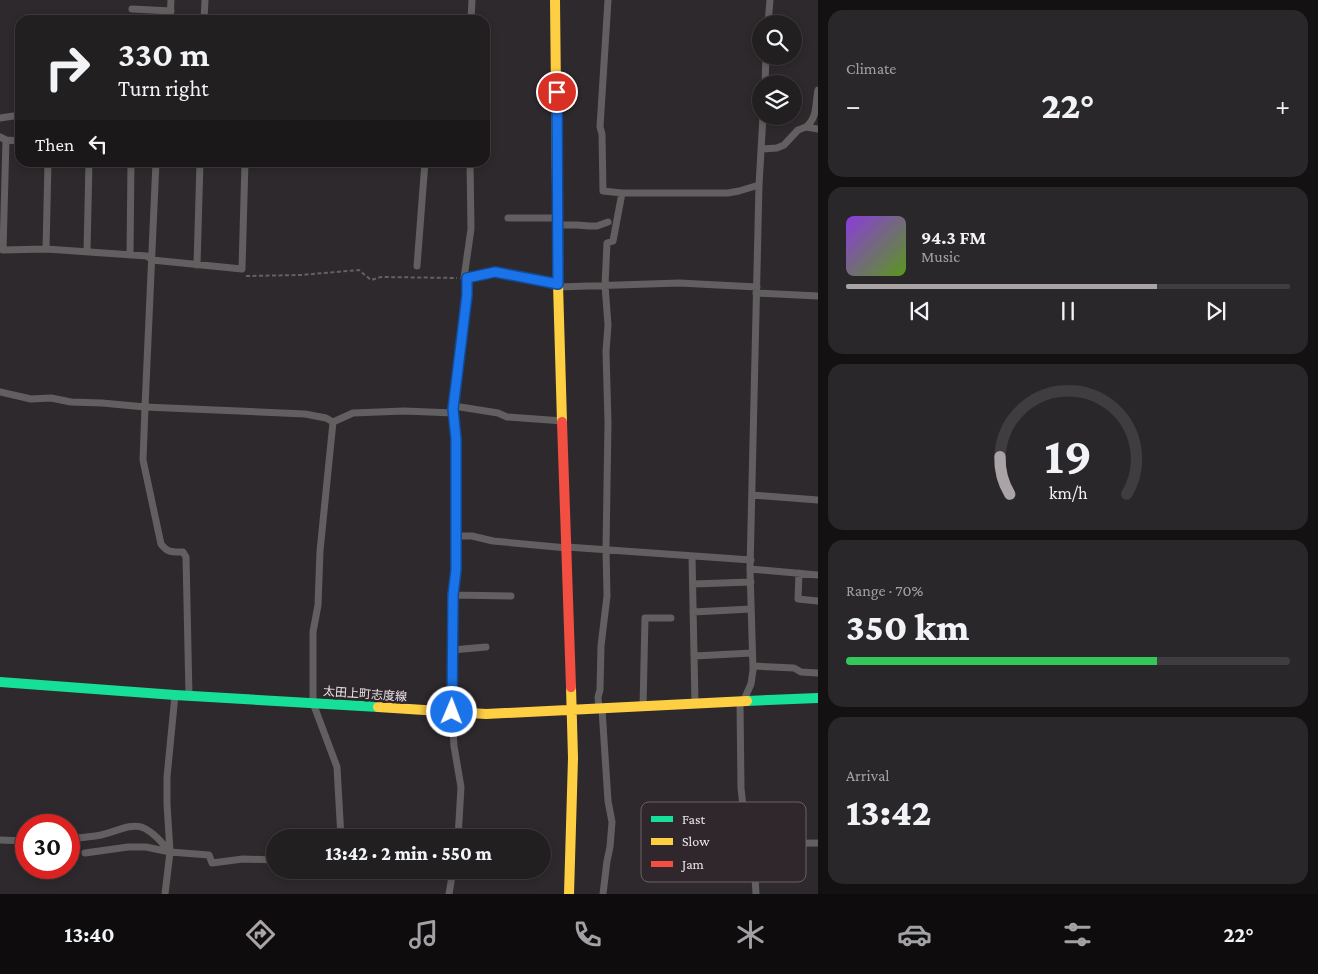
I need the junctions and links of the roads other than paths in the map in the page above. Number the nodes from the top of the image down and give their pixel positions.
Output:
1 (171, 0) edge
2 (205, 0) edge
3 (472, 0) edge
4 (555, 0) edge
5 (608, 0) edge
6 (770, 0) edge
7 (132, 9) dead end
8 (170, 11) junction
9 (170, 15) edge
10 (204, 15) edge
11 (471, 15) edge
12 (769, 15) edge
13 (818, 90) edge
14 (15, 116) edge
15 (0, 118) edge
16 (763, 125) edge
17 (806, 127) junction
18 (818, 129) edge
19 (3, 139) edge
20 (762, 149) junction
21 (48, 167) edge
22 (89, 167) edge
23 (131, 167) edge
24 (156, 167) edge
25 (200, 167) edge
26 (245, 167) edge
27 (424, 167) edge
28 (470, 167) edge
29 (759, 185) junction
30 (622, 193) junction
31 (508, 218) dead end
32 (558, 221) junction
33 (608, 222) dead end
34 (46, 249) junction
35 (1, 251) edge
36 (87, 251) junction
37 (130, 254) junction
38 (152, 260) junction
39 (197, 264) junction
40 (417, 266) dead end
41 (464, 278) road end
42 (558, 285) junction
43 (605, 285) junction
44 (756, 290) junction
45 (818, 296) edge
46 (0, 392) edge
47 (145, 407) junction
48 (454, 409) junction
49 (562, 421) junction
50 (333, 422) junction
51 (752, 496) junction
52 (818, 500) edge
53 (456, 536) junction
54 (567, 548) junction
55 (606, 549) junction
56 (692, 556) junction
57 (750, 560) junction
58 (750, 569) junction
59 (799, 573) junction
60 (818, 575) edge
61 (751, 582) junction
62 (693, 584) junction
63 (453, 595) junction
64 (510, 596) dead end
65 (818, 601) edge
66 (751, 609) junction
67 (693, 612) junction
68 (671, 618) dead end
69 (486, 647) dead end
70 (452, 650) junction
71 (752, 653) junction
72 (694, 656) junction
73 (753, 666) junction
74 (818, 673) edge
75 (0, 683) edge
76 (175, 695) junction
77 (189, 696) junction
78 (818, 698) edge
79 (742, 702) junction
80 (313, 703) junction
81 (695, 704) junction
82 (643, 707) junction
83 (600, 709) junction
84 (571, 711) junction
85 (452, 712) junction
86 (742, 802) edge
87 (340, 829) edge
88 (459, 829) edge
89 (80, 838) edge
90 (0, 840) edge
91 (15, 841) edge
92 (164, 845) dead end
93 (170, 852) junction
94 (85, 853) dead end
95 (266, 860) edge
96 (452, 879) edge
97 (165, 894) edge
98 (449, 894) edge
99 (569, 894) edge
100 (603, 894) edge

1 - 8 street
2 - 10 street
3 - 11 street
4 - 32 street
5 - 30 street
6 - 12 street
7 - 8 street
8 - 9 street
13 - 17 street
14 - 15 street
16 - 20 street
17 - 18 street
17 - 20 street
19 - 35 street
20 - 29 street
21 - 34 street
22 - 36 street
23 - 37 street
24 - 38 street
25 - 39 street
26 - 39 street
27 - 40 street
28 - 41 street
29 - 30 street
29 - 44 street
30 - 43 street
31 - 32 street
32 - 33 street
32 - 42 street
34 - 35 street
34 - 36 street
36 - 37 street
37 - 38 street
38 - 39 street
38 - 47 street
42 - 43 street
42 - 48 street
42 - 49 street
43 - 44 street
43 - 55 street
44 - 45 street
44 - 51 street
46 - 47 street
47 - 50 street
47 - 77 street
48 - 49 street
48 - 50 street
48 - 53 street
49 - 54 street
50 - 80 street
51 - 52 street
51 - 57 street
53 - 54 street
53 - 63 street
54 - 55 street
54 - 84 street
55 - 56 street
55 - 83 street
56 - 57 street
56 - 62 street
57 - 58 street
58 - 59 street
58 - 61 street
59 - 60 street
59 - 65 street
61 - 62 street
61 - 66 street
62 - 67 street
63 - 64 street
63 - 70 street
66 - 67 street
66 - 71 street
67 - 72 street
68 - 82 street
69 - 70 street
70 - 85 street
71 - 72 street
71 - 73 street
72 - 81 street
73 - 74 street
73 - 79 street
75 - 76 street, 太田上町志度線
76 - 77 street, 太田上町志度線
76 - 93 street
77 - 80 street, 太田上町志度線
78 - 79 street, 太田上町志度線
79 - 81 street, 太田上町志度線
79 - 86 street
80 - 85 street, 太田上町志度線
80 - 87 street
81 - 82 street, 太田上町志度線
82 - 83 street, 太田上町志度線
83 - 84 street, 太田上町志度線
83 - 100 street
84 - 85 street, 太田上町志度線
84 - 99 street
85 - 88 street
89 - 92 street
90 - 91 street
93 - 94 street
93 - 95 street
93 - 97 street
96 - 98 street

